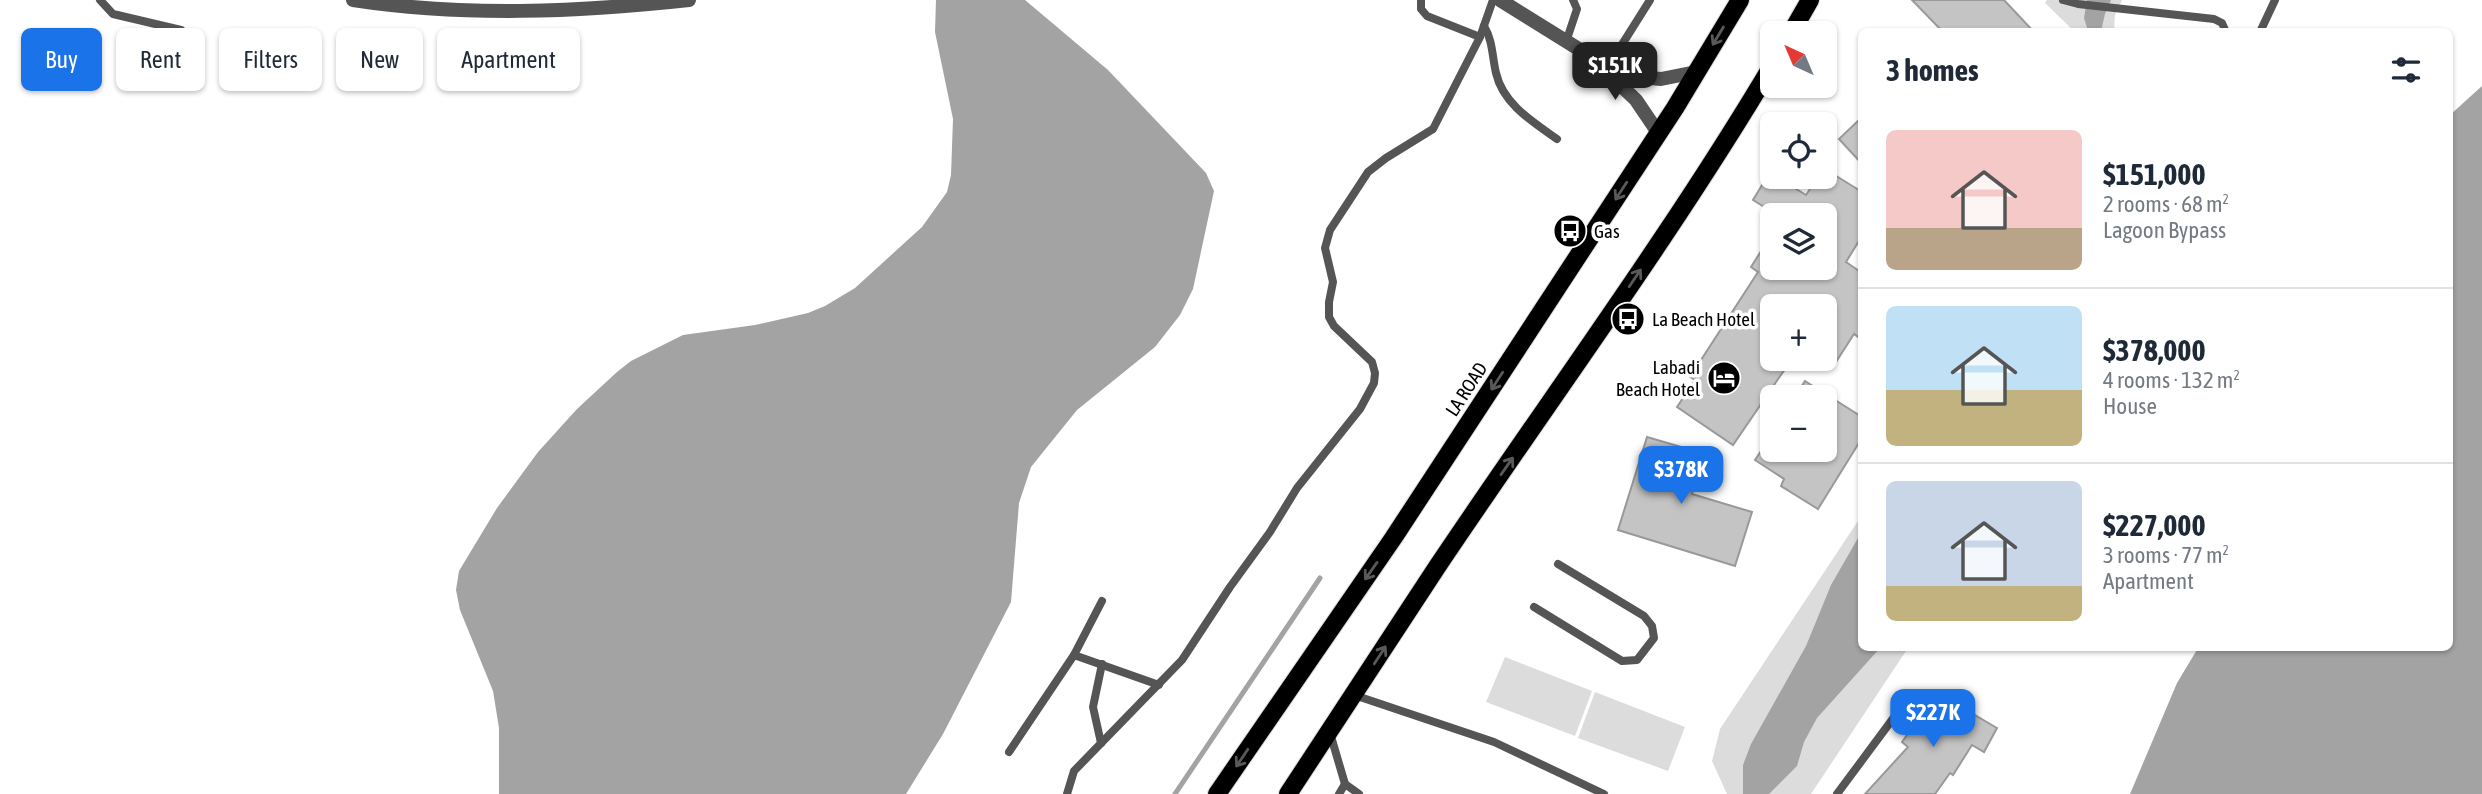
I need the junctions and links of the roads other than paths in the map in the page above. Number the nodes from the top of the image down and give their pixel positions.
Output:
1 (100, 0) edge
2 (353, 0) edge
3 (689, 0) edge
4 (1421, 0) edge
5 (1493, 0) edge
6 (1500, 0) edge
7 (1573, 0) edge
8 (1650, 0) edge
9 (1740, 0) edge
10 (1810, 0) edge
11 (2063, 0) edge
12 (2275, 0) edge
13 (538, 5) edge
14 (1798, 21) edge
15 (1484, 26) junction
16 (172, 28) edge
17 (2225, 28) edge
18 (2262, 28) edge
19 (1480, 37) junction
20 (1566, 42) junction
21 (1590, 56) junction
22 (1611, 62) junction
23 (1696, 72) junction
24 (1760, 86) edge
25 (1659, 134) junction
26 (1558, 139) dead end
27 (1558, 564) dead end
28 (1102, 601) dead end
29 (1534, 607) dead end
30 (1074, 655) junction
31 (1102, 664) junction
32 (1158, 685) junction
33 (1354, 695) junction
34 (1909, 697) dead end
35 (1329, 732) junction
36 (1101, 743) junction
37 (1009, 752) dead end
38 (1345, 784) junction
39 (1067, 794) edge
40 (1217, 794) edge
41 (1288, 794) edge
42 (1339, 794) edge
43 (1359, 794) edge
44 (1604, 794) edge
45 (1837, 794) edge

1 - 16 lane
2 - 13 street
3 - 13 street
4 - 19 lane
5 - 15 lane
6 - 20 street
7 - 20 lane
8 - 22 lane
9 -> 23 main road, LA ROAD
10 - 14 main road
11 - 17 lane
12 - 18 lane
15 - 19 lane
15 - 26 lane
19 - 32 lane
20 - 21 street
21 - 22 street
21 - 25 street
22 - 23 street
23 - 25 main road, LA ROAD
33 -> 24 main road
25 -> 40 main road, LA ROAD
27 - 29 lane
28 - 30 lane
30 - 31 lane
30 - 37 lane
31 - 32 lane
31 - 36 lane
32 - 36 lane
33 - 35 main road
33 - 44 lane
34 - 45 lane
35 - 38 lane
35 - 41 main road
36 - 39 lane
38 - 42 lane
38 - 43 lane

